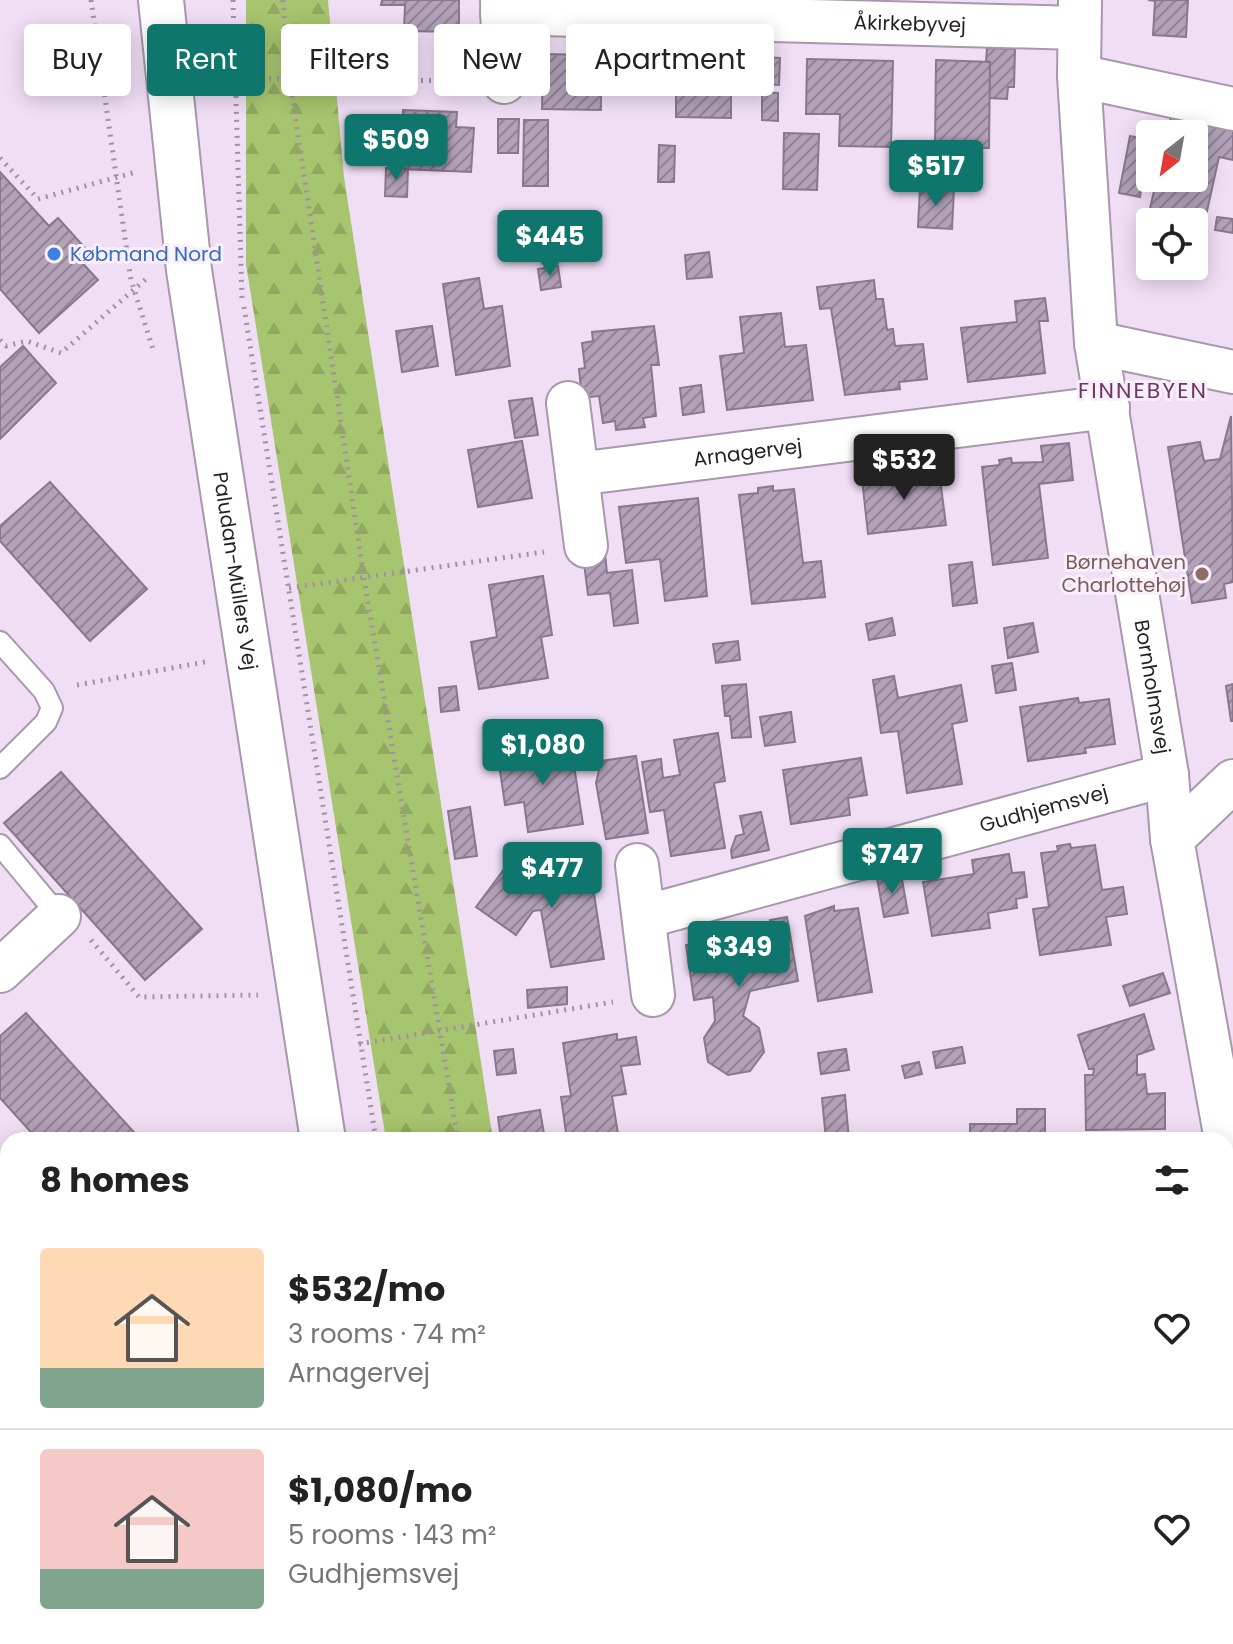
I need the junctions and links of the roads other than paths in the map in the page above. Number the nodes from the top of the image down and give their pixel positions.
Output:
1 (161, 0) edge
2 (502, 6) edge
3 (1080, 14) edge
4 (1079, 76) junction
5 (1233, 109) edge
6 (1096, 343) junction
7 (1233, 372) edge
8 (568, 403) dead end
9 (1108, 407) junction
10 (577, 474) junction
11 (586, 546) road end
12 (0, 642) edge
13 (0, 768) edge
14 (1167, 775) junction
15 (1233, 781) edge
16 (1172, 839) junction
17 (0, 845) edge
18 (637, 865) dead end
19 (59, 916) joint
20 (644, 917) junction
21 (0, 971) edge
22 (653, 995) road end
23 (322, 1132) edge
24 (1225, 1132) edge

1 - 23 street, Paludan-Müllers Vej
2 - 3 street, Åkirkebyvej
3 - 4 street, Bornholmsvej
4 - 5 street
4 - 6 street, Bornholmsvej
6 - 7 street
6 - 9 street, Bornholmsvej
8 - 10 street
9 - 10 street, Arnagervej
9 - 14 street, Bornholmsvej
10 - 11 street
12 - 13 lane
14 - 16 street, Bornholmsvej
14 - 20 street, Gudhjemsvej
15 - 16 street
16 - 24 street, Bornholmsvej
17 - 19 lane
18 - 20 street
19 - 21 street
20 - 22 street

